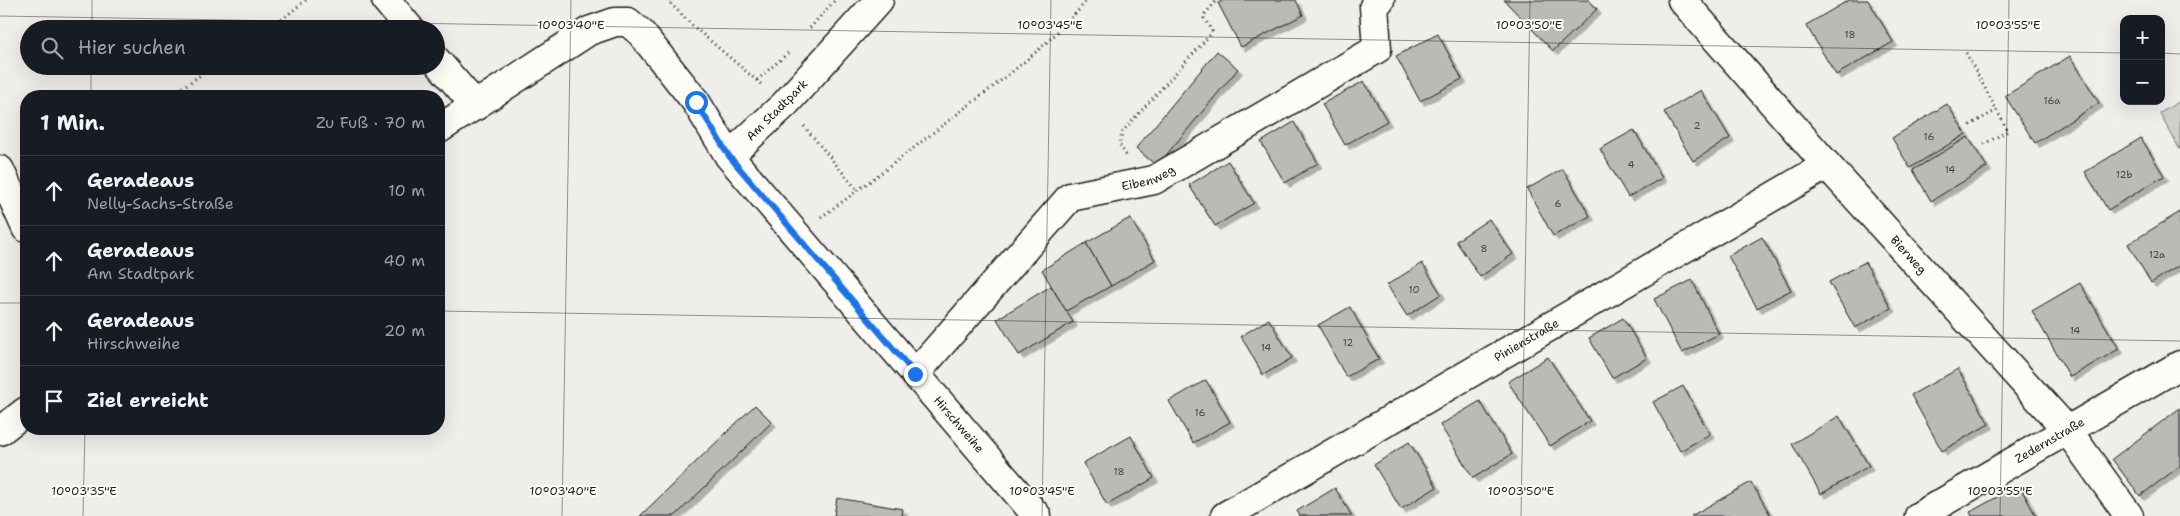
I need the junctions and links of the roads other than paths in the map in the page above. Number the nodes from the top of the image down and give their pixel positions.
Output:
1 (386, 0) edge
2 (879, 0) edge
3 (1380, 0) edge
4 (1682, 0) edge
5 (403, 20) edge
6 (445, 70) edge
7 (476, 106) junction
8 (445, 125) edge
9 (729, 156) junction
10 (1827, 165) junction
11 (0, 170) edge
12 (20, 215) edge
13 (2180, 365) edge
14 (915, 374) junction
15 (20, 415) edge
16 (0, 430) edge
17 (2068, 431) junction
18 (1037, 516) edge
19 (1225, 516) edge
20 (1919, 516) edge
21 (2129, 516) edge

1 - 5 street
2 - 9 street, Am Stadtpark
3 - 14 street, Eibenweg
4 - 10 street, Bierweg
6 - 7 street
7 - 8 street
7 - 9 street
9 - 14 street, Hirschweihe
10 - 17 street, Bierweg
10 - 19 street, Pinienstraße
11 - 12 street
13 - 17 street, Zedernstraße
14 - 18 street, Hirschweihe
15 - 16 street
17 - 20 street, Zedernstraße
17 - 21 street, Bierweg

